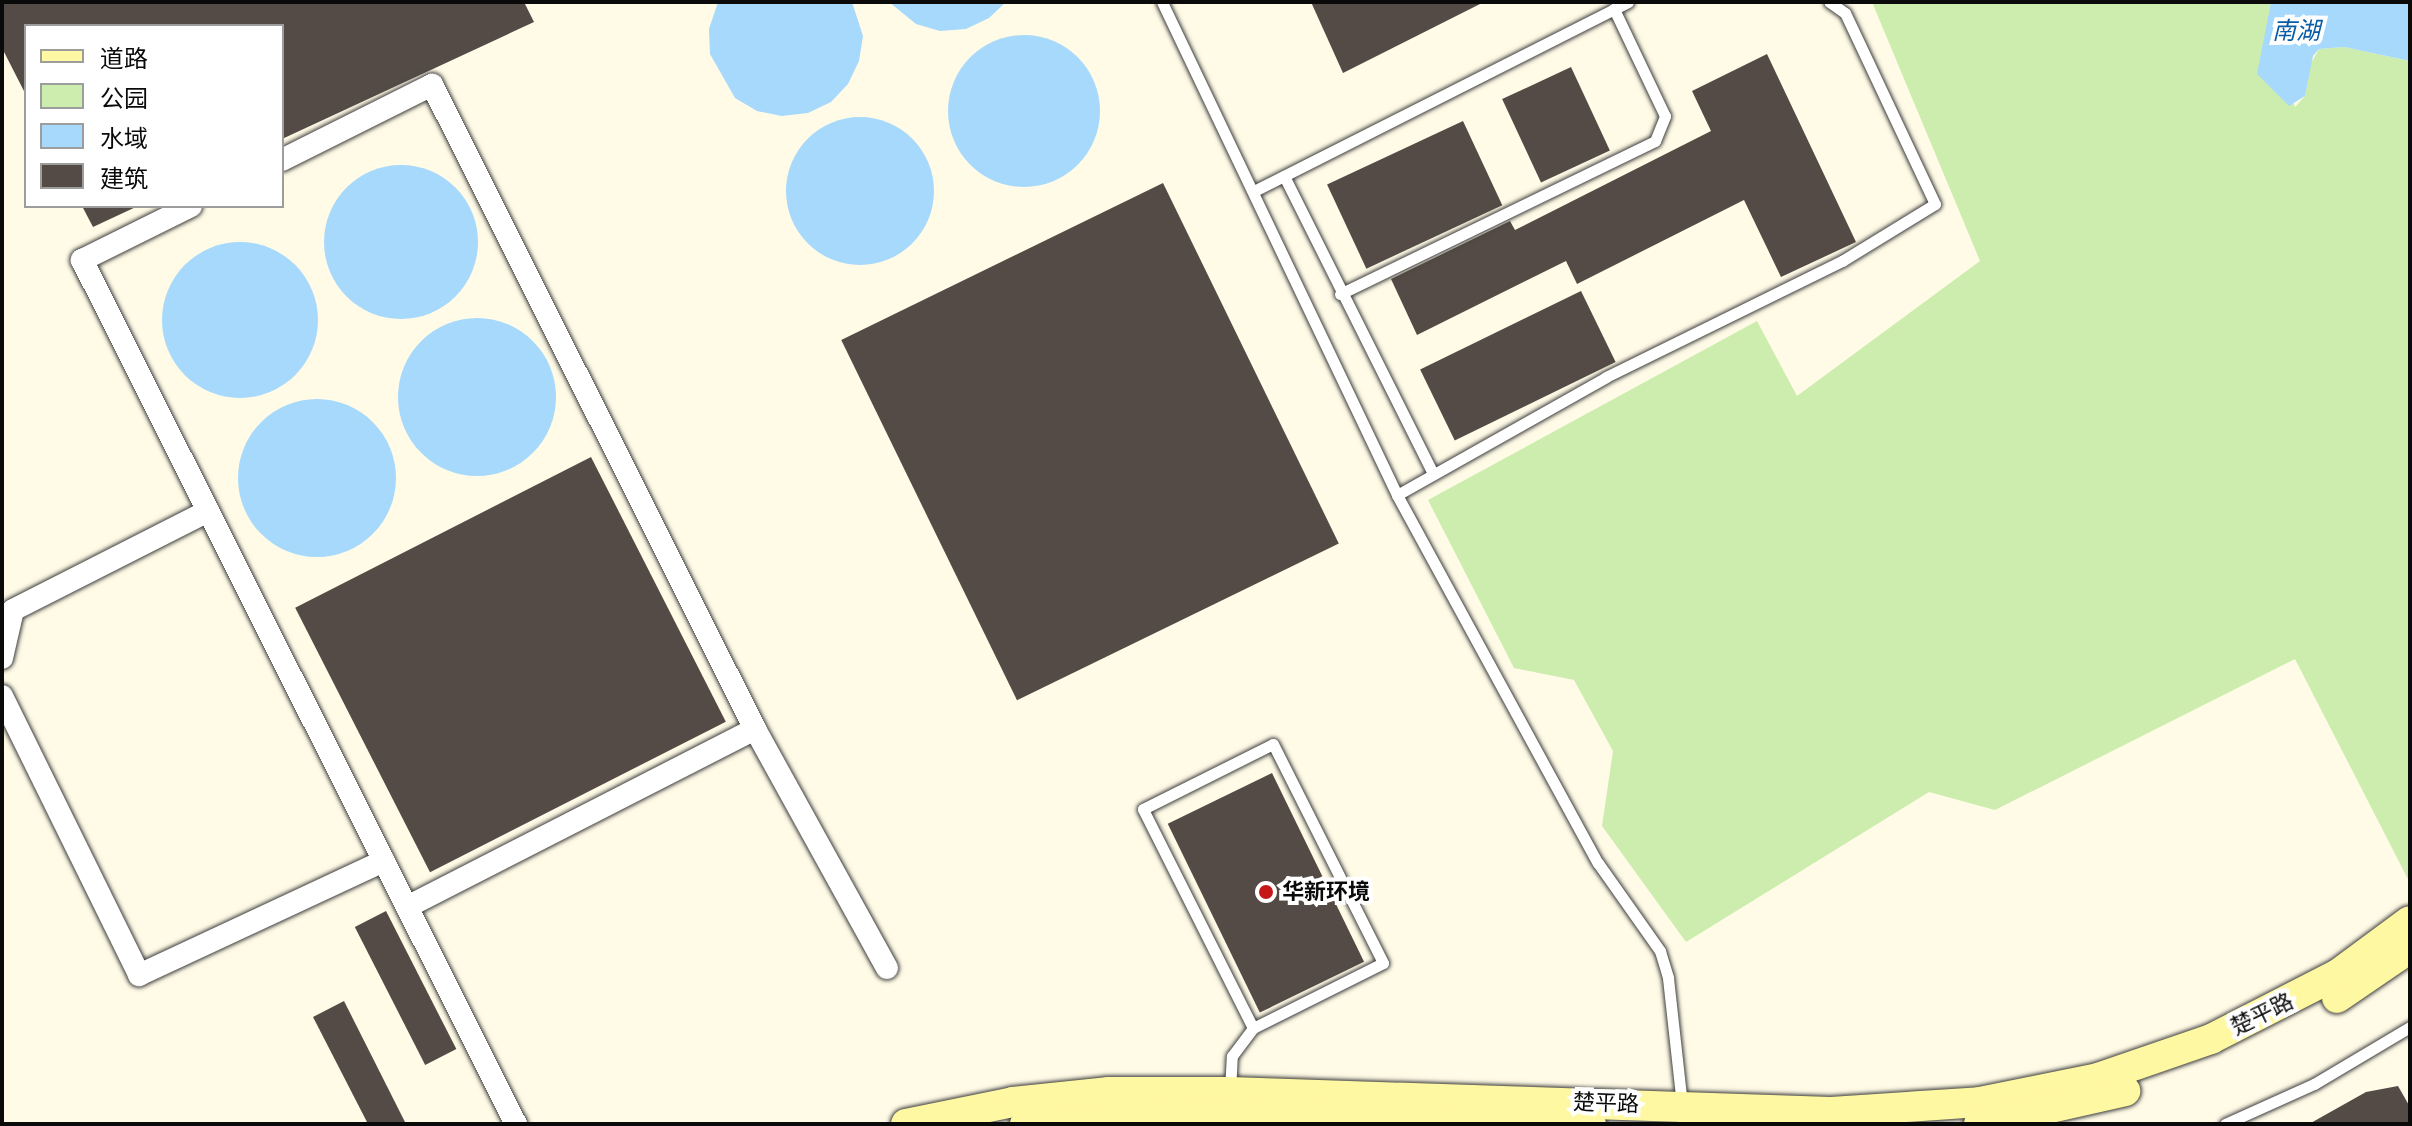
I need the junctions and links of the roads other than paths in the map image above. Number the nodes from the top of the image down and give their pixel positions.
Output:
1 (1162, 2) edge
2 (1628, 2) edge
3 (1829, 2) edge
4 (1614, 9) junction
5 (284, 159) edge
6 (1284, 176) junction
7 (1254, 191) junction
8 (187, 208) edge
9 (1340, 294) junction
10 (1433, 474) junction
11 (1397, 495) junction
12 (208, 511) junction
13 (2, 658) edge
14 (2, 696) edge
15 (755, 729) junction
16 (384, 861) junction
17 (407, 907) junction
18 (2410, 921) edge
19 (2410, 948) edge
20 (887, 968) dead end
21 (2410, 1027) edge
22 (1253, 1028) junction
23 (1230, 1092) junction
24 (1683, 1115) edge
25 (1976, 1117) edge
26 (516, 1124) edge
27 (906, 1124) edge
28 (1025, 1124) edge
29 (1591, 1124) edge
30 (2225, 1124) edge

1 - 7 lane
2 - 4 lane
3 - 10 lane
4 - 6 lane
4 - 9 lane
5 - 15 street
6 - 7 lane
6 - 9 lane
7 - 11 lane
8 - 12 street
9 - 10 lane
10 - 11 lane
11 - 24 lane
12 - 13 street
12 - 16 street
14 - 16 street
15 - 17 street
15 - 20 street
16 - 17 street
17 - 26 street
18 - 25 main road, 楚平路
19 - 25 main road, 楚平路
21 - 30 lane
22 - 22 lane
22 - 23 lane
23 - 24 main road, 楚平路
23 - 27 main road, 楚平路
24 - 25 main road, 楚平路
28 - 29 main road, 楚平路

